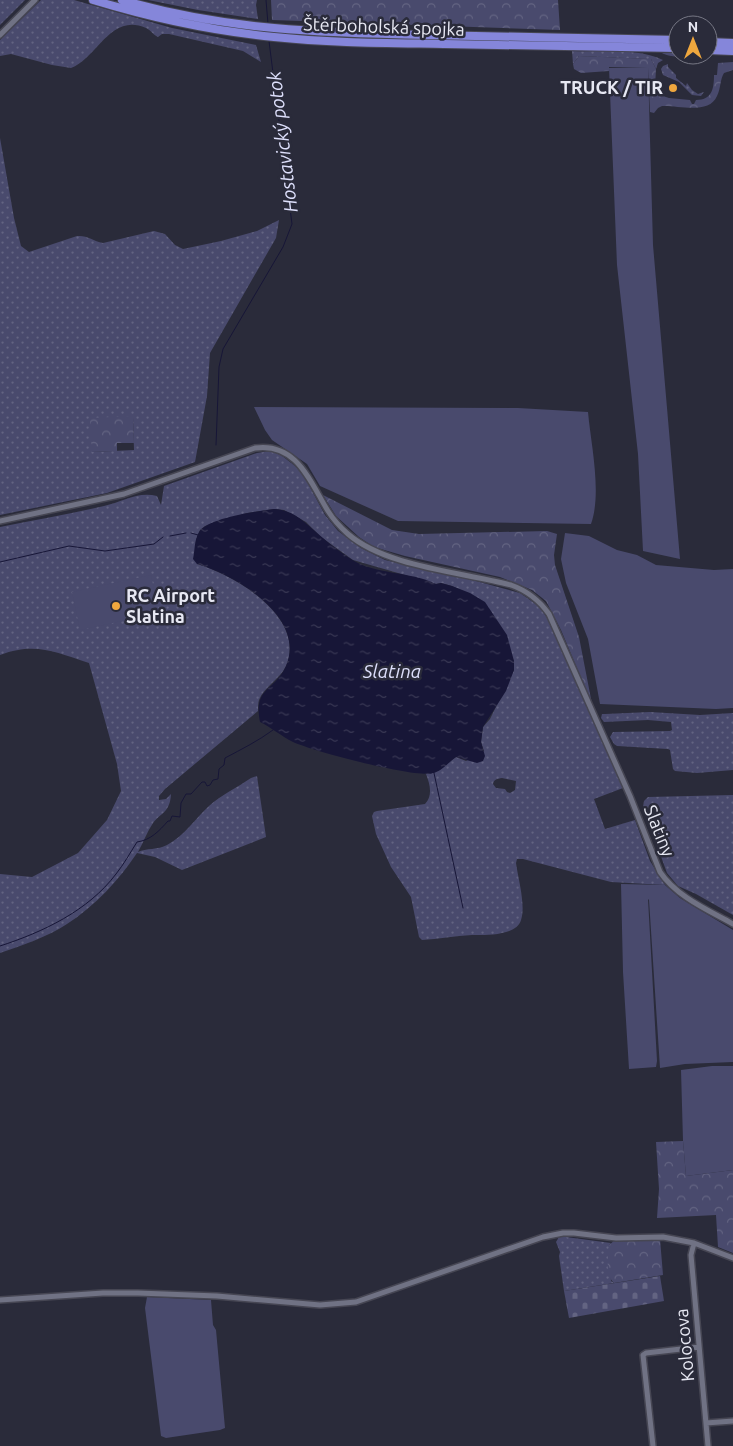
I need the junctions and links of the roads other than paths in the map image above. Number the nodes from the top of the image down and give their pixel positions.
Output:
1 (93, 0) edge
2 (122, 0) edge
3 (34, 1) edge
4 (261, 32) junction
5 (274, 33) junction
6 (0, 35) edge
7 (668, 40) edge
8 (718, 42) edge
9 (733, 43) edge
10 (668, 48) edge
11 (718, 51) edge
12 (733, 52) edge
13 (0, 521) edge
14 (733, 924) edge
15 (694, 1243) junction
16 (733, 1258) edge
17 (0, 1300) edge
18 (699, 1347) junction
19 (733, 1421) edge
20 (706, 1423) junction
21 (653, 1446) edge
22 (708, 1446) edge

1 - 4 highway, Štěrboholská spojka
2 - 4 highway, Štěrboholská spojka
3 - 6 street
4 - 5 highway, Štěrboholská spojka
5 - 7 highway, Štěrboholská spojka
5 - 10 highway, Štěrboholská spojka
8 - 9 highway
11 - 12 highway
13 - 14 street, Slatiny
15 - 16 street
15 - 17 street
15 - 18 street, Kolocova
18 - 20 street, Kolocova
18 - 21 street
19 - 20 street
20 - 22 street, Kolocova

